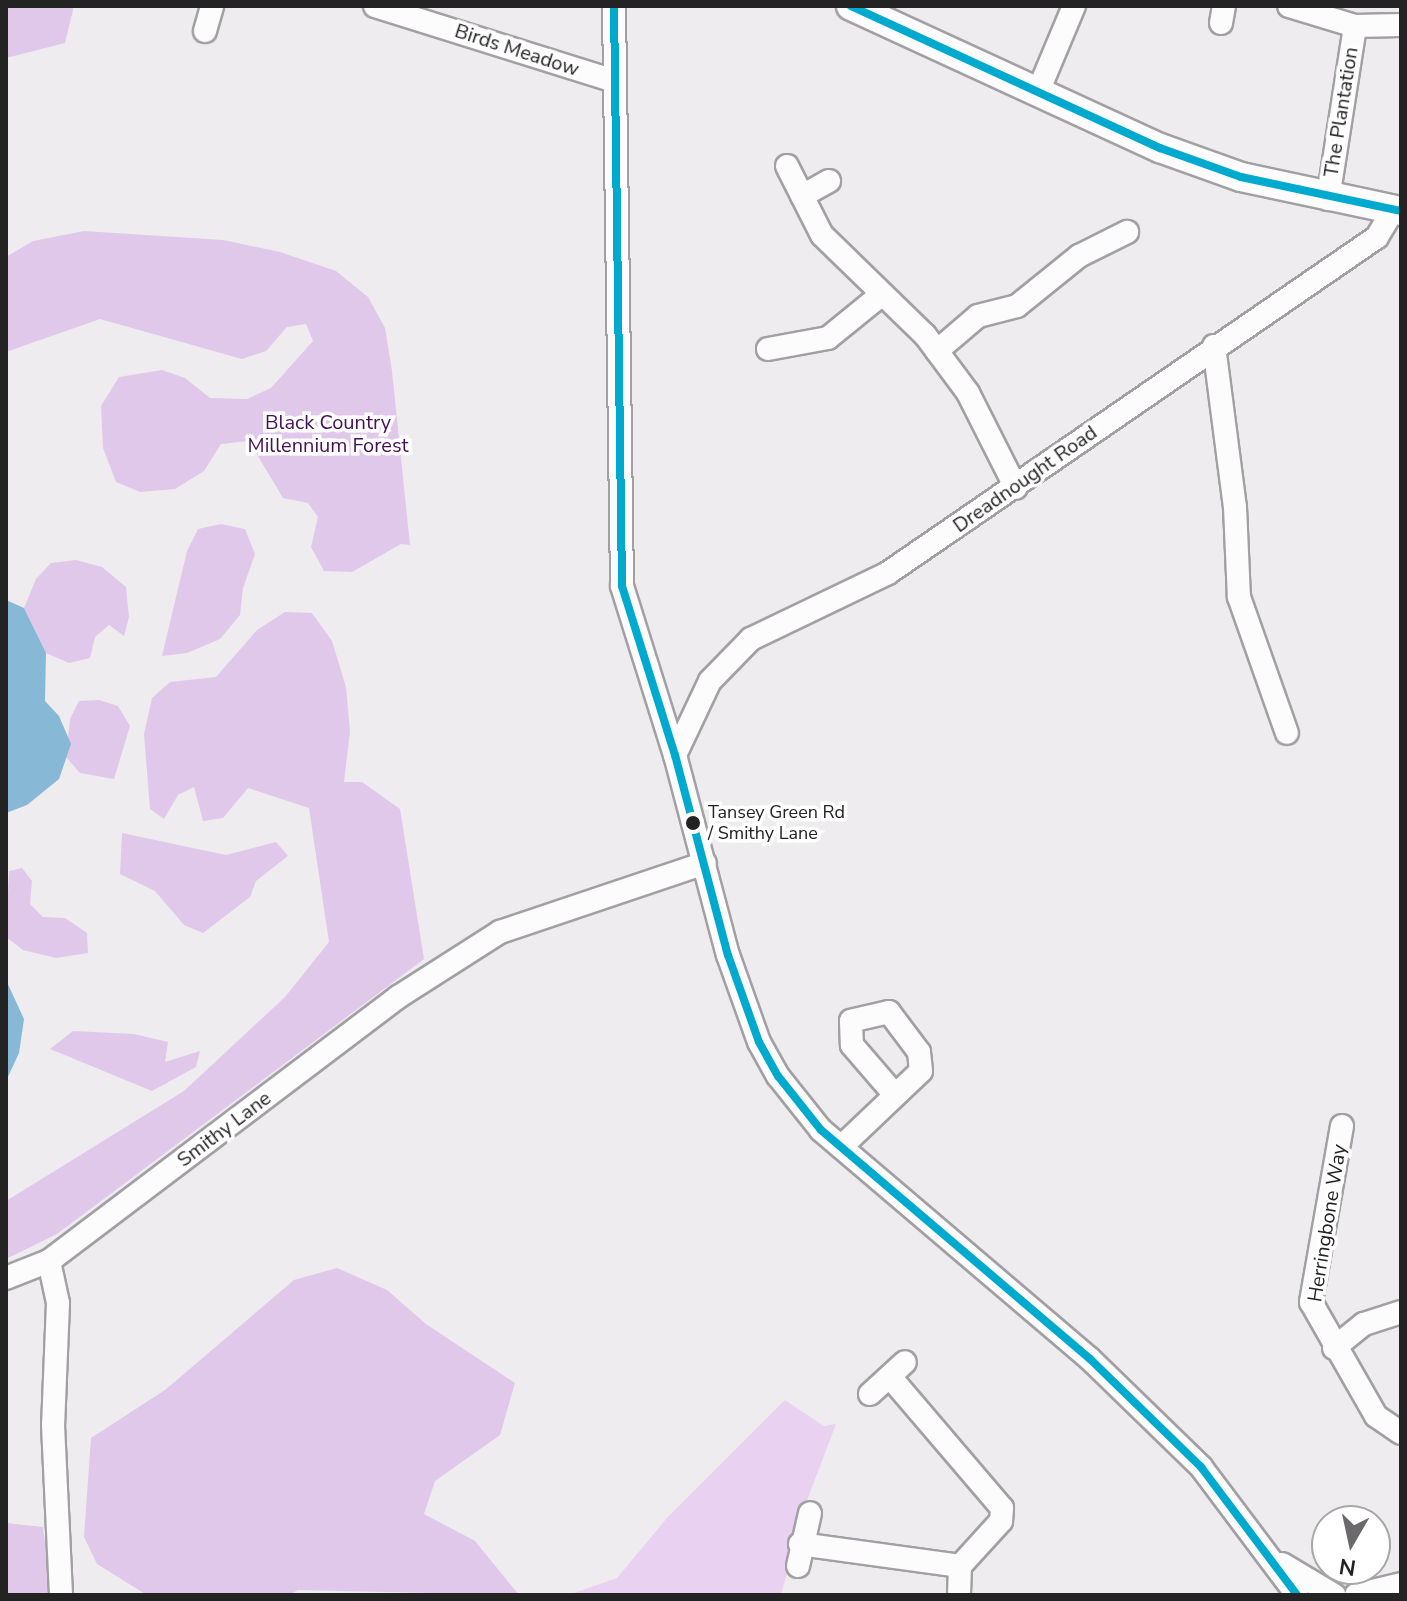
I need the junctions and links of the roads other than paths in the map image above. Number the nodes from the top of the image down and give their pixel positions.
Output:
1 (212, 6) edge
2 (375, 6) edge
3 (614, 6) edge
4 (851, 6) edge
5 (1074, 6) edge
6 (1289, 6) edge
7 (1401, 25) edge
8 (1355, 26) junction
9 (205, 31) dead end
10 (614, 81) junction
11 (1037, 94) junction
12 (787, 166) dead end
13 (829, 181) dead end
14 (802, 196) junction
15 (1328, 199) junction
16 (1397, 210) edge
17 (1092, 223) dead end
18 (1127, 232) dead end
19 (1103, 244) junction
20 (881, 295) junction
21 (1214, 346) junction
22 (768, 349) dead end
23 (937, 351) junction
24 (1016, 488) junction
25 (1287, 733) dead end
26 (675, 755) junction
27 (705, 863) junction
28 (895, 1095) dead end
29 (1342, 1126) dead end
30 (841, 1147) junction
31 (49, 1261) junction
32 (6, 1278) edge
33 (1401, 1312) edge
34 (1334, 1348) junction
35 (870, 1394) dead end
36 (1401, 1433) edge
37 (810, 1513) dead end
38 (1274, 1560) junction
39 (960, 1566) junction
40 (1401, 1584) edge
41 (61, 1595) edge
42 (959, 1595) edge
43 (1297, 1595) edge
44 (1334, 1595) edge
45 (1355, 1595) edge
46 (1391, 1595) edge

1 - 9 street
2 - 10 street, Birds Meadow
3 - 10 street
4 - 11 main road
5 - 11 street
6 - 8 street, The Plantation
7 - 8 street, The Plantation
8 - 15 street, The Plantation
10 - 26 street
11 - 15 main road
12 - 14 street
13 - 14 street
14 - 20 street
15 - 16 main road
16 - 21 street, Dreadnought Road
17 - 19 street
18 - 19 street
19 - 23 street
20 - 22 street
20 - 23 street
21 - 24 street, Dreadnought Road
21 - 25 street
23 - 24 street
24 - 26 street, Dreadnought Road
26 - 27 street
27 - 30 street
27 - 31 street, Smithy Lane
28 - 30 street
29 - 34 street, Herringbone Way
30 - 38 street
31 - 32 street, Smithy Lane
31 - 41 street
33 - 34 street
34 - 36 street, Herringbone Way
35 - 39 street
37 - 39 street
38 - 43 street
38 - 44 street
39 - 42 street
40 - 45 street
40 - 46 street
44 - 45 street

